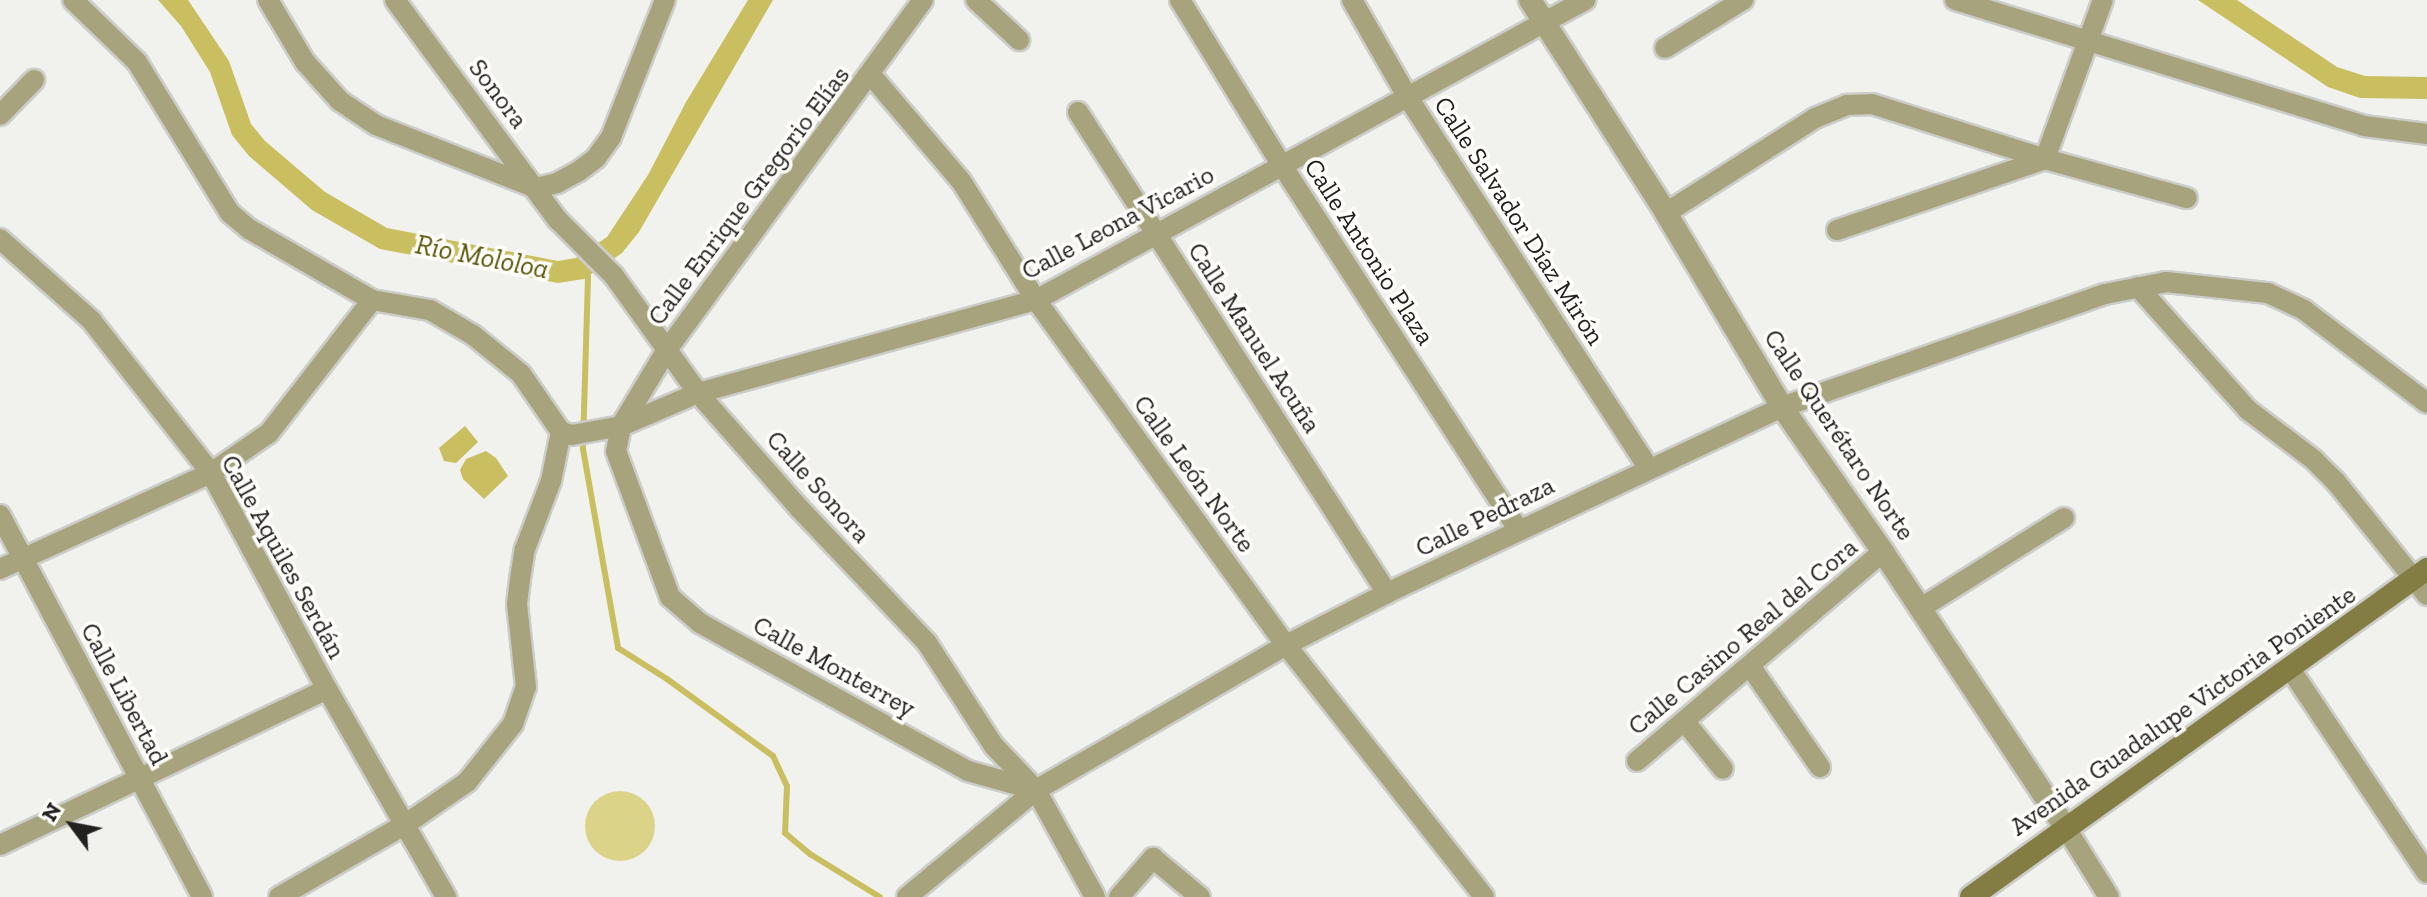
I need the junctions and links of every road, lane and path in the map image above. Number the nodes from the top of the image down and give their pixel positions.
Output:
1 (73, 0) edge
2 (268, 0) edge
3 (395, 0) edge
4 (665, 0) edge
5 (923, 0) edge
6 (976, 0) edge
7 (1180, 0) edge
8 (1352, 0) edge
9 (1530, 0) edge
10 (1585, 0) edge
11 (1743, 0) edge
12 (1955, 0) edge
13 (2103, 0) edge
14 (1543, 22) junction
15 (1019, 40) dead end
16 (2088, 44) junction
17 (1665, 48) dead end
18 (871, 75) junction
19 (34, 80) dead end
20 (1407, 96) junction
21 (1078, 112) dead end
22 (0, 115) edge
23 (2427, 134) edge
24 (2045, 159) junction
25 (1281, 164) junction
26 (536, 188) junction
27 (2187, 198) dead end
28 (1666, 213) junction
29 (558, 220) joint
30 (1837, 230) dead end
31 (1154, 232) junction
32 (0, 239) edge
33 (2138, 287) junction
34 (372, 300) junction
35 (1036, 300) junction
36 (668, 348) junction
37 (698, 393) junction
38 (2427, 403) edge
39 (1782, 407) junction
40 (621, 426) junction
41 (567, 433) junction
42 (1648, 467) junction
43 (211, 473) junction
44 (0, 515) edge
45 (2064, 518) dead end
46 (1519, 530) junction
47 (1883, 552) junction
48 (21, 558) junction
49 (0, 569) edge
50 (2423, 581) edge
51 (1387, 593) junction
52 (1921, 608) junction
53 (1286, 645) junction
54 (1750, 666) junction
55 (2291, 670) junction
56 (327, 689) junction
57 (1685, 722) junction
58 (1637, 761) dead end
59 (1820, 767) dead end
60 (1723, 769) dead end
61 (139, 778) junction
62 (1036, 790) junction
63 (406, 824) junction
64 (2066, 828) junction
65 (0, 845) edge
66 (2427, 873) edge
67 (202, 897) edge
68 (279, 897) edge
69 (446, 897) edge
70 (907, 897) edge
71 (1095, 897) edge
72 (1119, 897) edge
73 (1200, 897) edge
74 (1484, 897) edge
75 (1971, 897) edge
76 (2109, 897) edge

1 - 34 street
2 - 26 street
3 - 26 street, Sonora
4 - 26 street
5 - 18 street, Calle Enrique Gregorio Elías
6 - 15 street
7 - 25 street, Calle Antonio Plaza
8 - 20 street, Calle Salvador Díaz Mirón
9 - 14 street, Calle Querétaro Norte
10 - 14 street, Calle Leona Vicario
11 - 17 street
12 - 16 street
13 - 16 street
14 - 20 street, Calle Leona Vicario
14 - 28 street, Calle Querétaro Norte
16 - 23 street
16 - 24 street
18 - 35 street, Calle León Norte
18 - 36 street, Calle Enrique Gregorio Elías
19 - 22 street
20 - 25 street, Calle Leona Vicario
20 - 42 street, Calle Salvador Díaz Mirón
21 - 31 street, Calle Manuel Acuña
24 - 27 street
24 - 28 street
24 - 30 street
25 - 31 street, Calle Leona Vicario
25 - 46 street, Calle Antonio Plaza
26 - 29 street, Sonora
28 - 39 street, Calle Querétaro Norte
29 - 36 street, Calle Sonora
31 - 35 street, Calle Leona Vicario
31 - 51 street, Calle Manuel Acuña
32 - 43 street, Calle Aquiles Serdán
33 - 38 street, Calle Pedraza
33 - 39 street, Calle Pedraza
33 - 50 street
34 - 41 street
34 - 43 street
35 - 37 street, Calle Leona Vicario
35 - 53 street, Calle León Norte
36 - 37 street, Calle Sonora
36 - 40 street, Calle Enrique Gregorio Elías
37 - 40 street, Calle Leona Vicario
37 - 62 street, Calle Sonora
39 - 42 street, Calle Pedraza
39 - 47 street, Calle Querétaro Norte
40 - 41 street, Calle Leona Vicario
40 - 62 street, Calle Monterrey
41 - 63 street
42 - 46 street, Calle Pedraza
43 - 48 street
43 - 56 street, Calle Aquiles Serdán
44 - 48 street, Calle Libertad
45 - 52 street
46 - 51 street, Calle Pedraza
47 - 52 street, Calle Querétaro Norte
47 - 54 street, Calle Casino Real del Cora
48 - 49 street
48 - 61 street, Calle Libertad
50 - 55 main road, Avenida Guadalupe Victoria Poniente
51 - 53 street, Calle Pedraza
52 - 64 street, Calle Querétaro Norte
53 - 62 street, Calle Pedraza
53 - 74 street, Calle León Norte
54 - 57 street, Calle Casino Real del Cora
54 - 59 street
55 - 64 main road, Avenida Guadalupe Victoria Poniente
55 - 66 street
56 - 61 street
56 - 63 street, Calle Aquiles Serdán
57 - 58 street, Calle Casino Real del Cora
57 - 60 street
61 - 65 street
61 - 67 street, Calle Libertad
62 - 70 street, Calle Pedraza
62 - 71 street
63 - 68 street
63 - 69 street, Calle Aquiles Serdán
64 - 75 main road, Avenida Guadalupe Victoria Poniente
64 - 76 street, Calle Querétaro Norte
72 - 73 street

